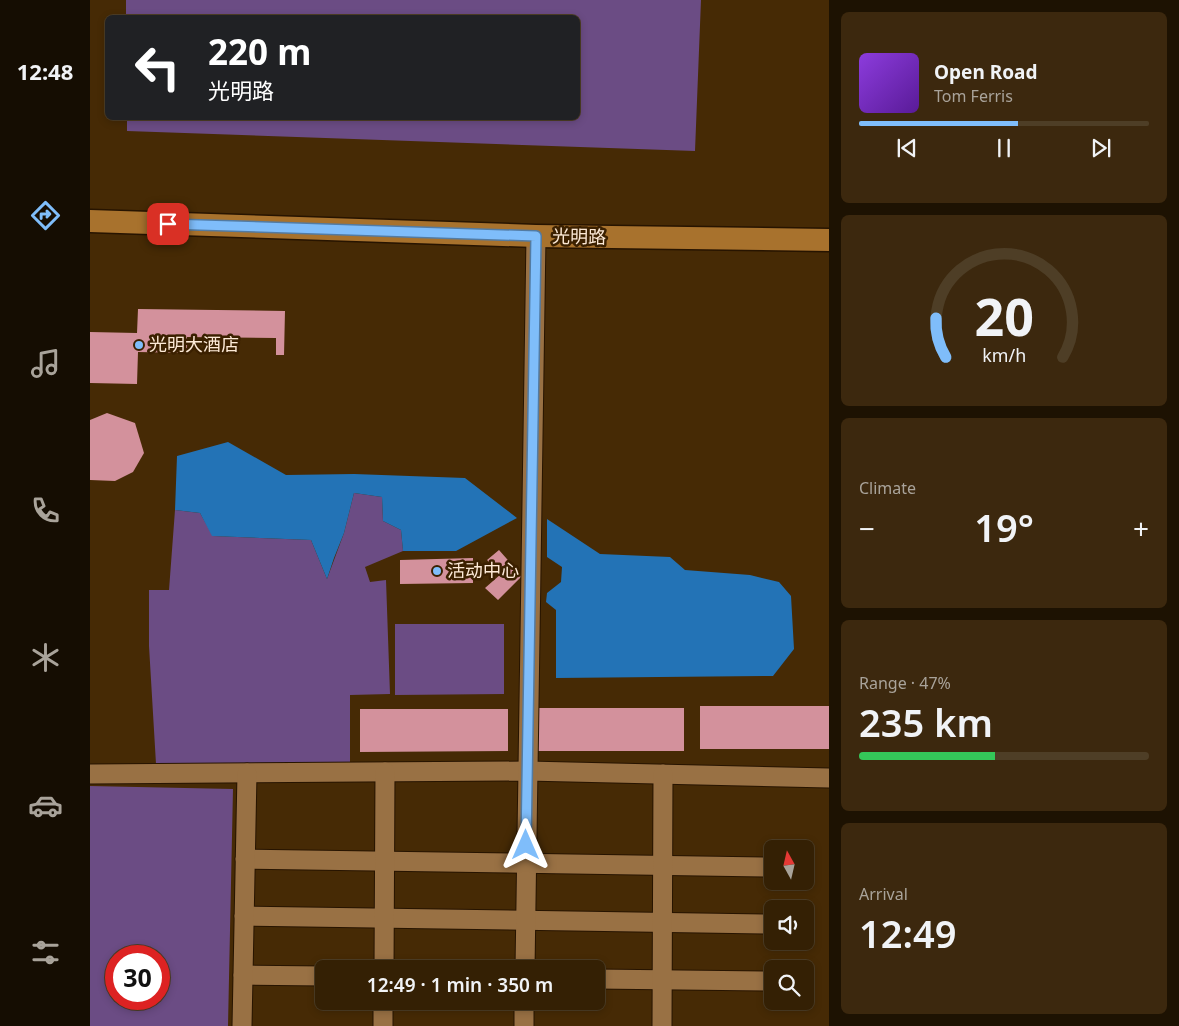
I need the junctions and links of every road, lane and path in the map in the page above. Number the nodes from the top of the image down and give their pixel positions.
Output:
1 (90, 221) edge
2 (536, 236) junction
3 (829, 240) edge
4 (527, 771) junction
5 (384, 772) junction
6 (247, 773) junction
7 (90, 774) edge
8 (663, 774) junction
9 (829, 778) edge
10 (245, 859) junction
11 (384, 861) junction
12 (526, 863) junction
13 (662, 865) junction
14 (764, 867) edge
15 (244, 916) junction
16 (384, 918) junction
17 (525, 920) junction
18 (662, 922) junction
19 (764, 924) edge
20 (384, 960) edge
21 (525, 960) edge
22 (243, 975) junction
23 (315, 976) edge
24 (605, 979) edge
25 (662, 980) junction
26 (764, 981) edge
27 (383, 1010) edge
28 (524, 1010) edge
29 (242, 1026) edge
30 (383, 1026) edge
31 (524, 1026) edge
32 (662, 1026) edge

1 - 2 main road, 光明路
2 - 3 main road, 光明路
2 - 4 street
4 - 5 street
4 - 8 street
4 - 12 street
5 - 6 street
5 - 11 street
6 - 7 street
6 - 10 street
8 - 9 street
8 - 13 street
10 - 11 street
10 - 15 street
11 - 12 street
11 - 16 street
12 - 13 street
12 - 17 street
13 - 14 street
13 - 18 street
15 - 16 street
15 - 22 street
16 - 17 street
16 - 20 street
17 - 18 street
17 - 21 street
18 - 19 street
18 - 25 street
22 - 23 street
22 - 29 street
24 - 25 street
25 - 26 street
25 - 32 street
27 - 30 street
28 - 31 street

